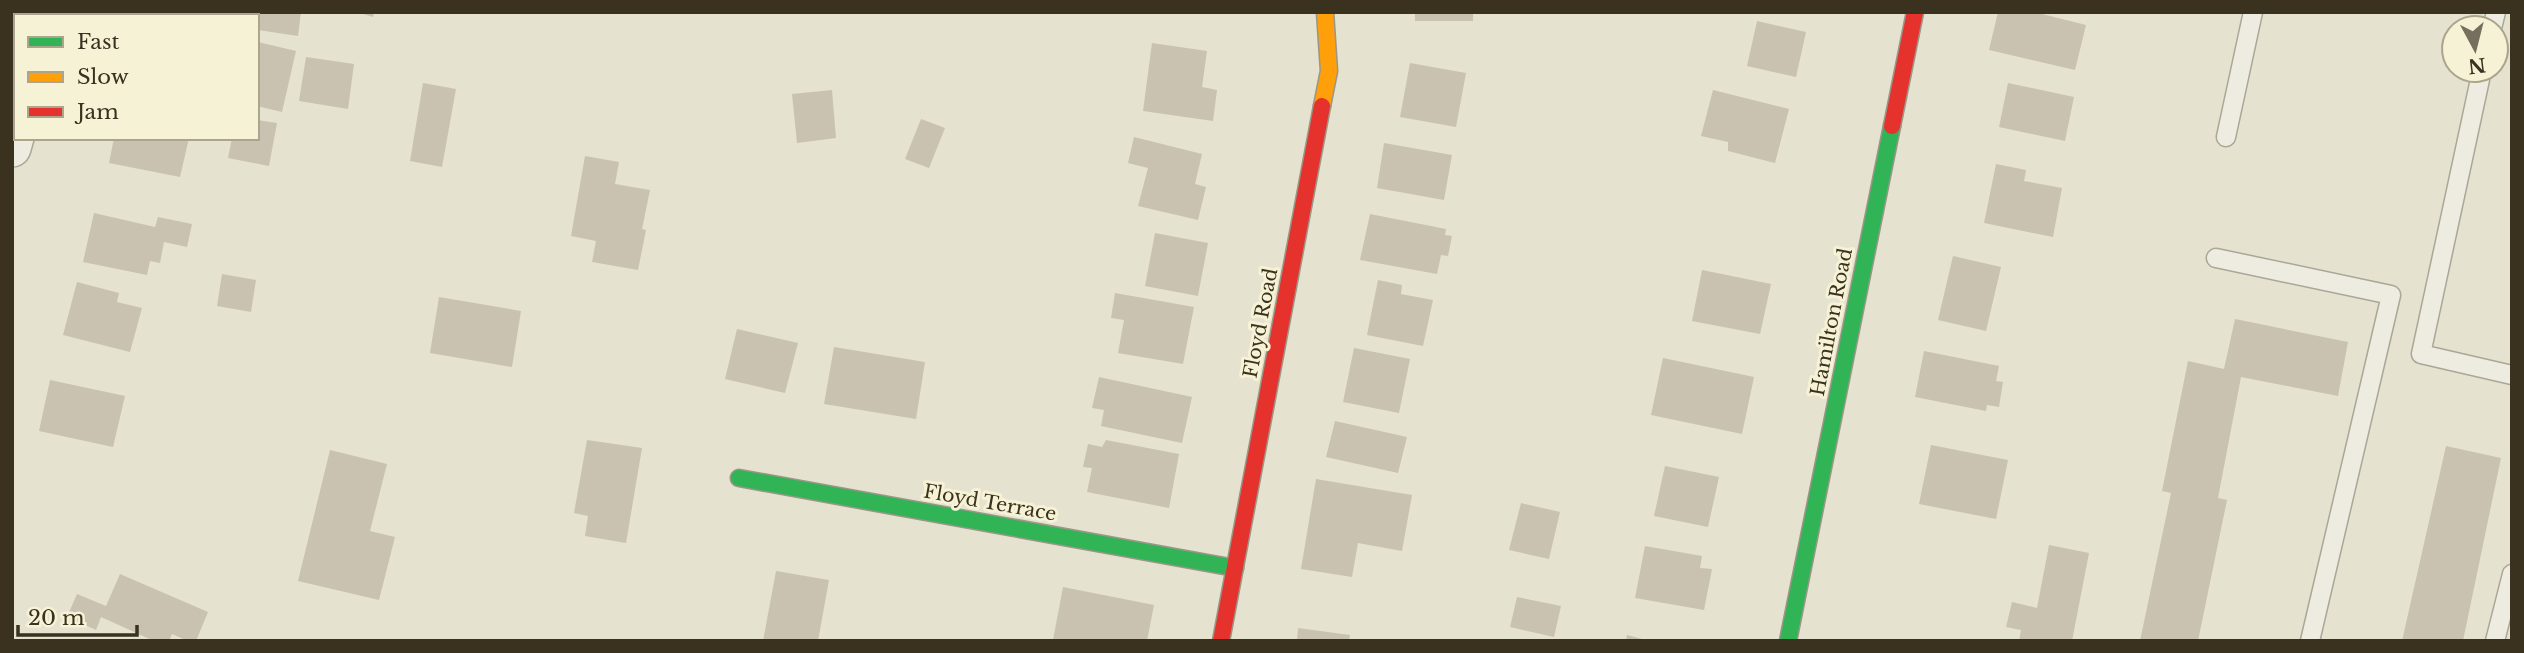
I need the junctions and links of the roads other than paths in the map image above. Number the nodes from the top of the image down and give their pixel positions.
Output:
1 (1325, 12) edge
2 (1916, 12) edge
3 (2253, 12) edge
4 (2479, 84) edge
5 (2226, 137) dead end
6 (2216, 258) dead end
7 (2512, 375) edge
8 (738, 478) dead end
9 (1235, 568) junction
10 (2512, 573) edge
11 (1221, 641) edge
12 (1788, 641) edge
13 (2310, 641) edge
14 (2495, 641) edge

1 - 9 street, Floyd Road
2 - 12 street, Hamilton Road
3 - 5 lane
4 - 7 lane
6 - 13 lane
8 - 9 street, Floyd Terrace
9 - 11 street, Floyd Road
10 - 14 lane

